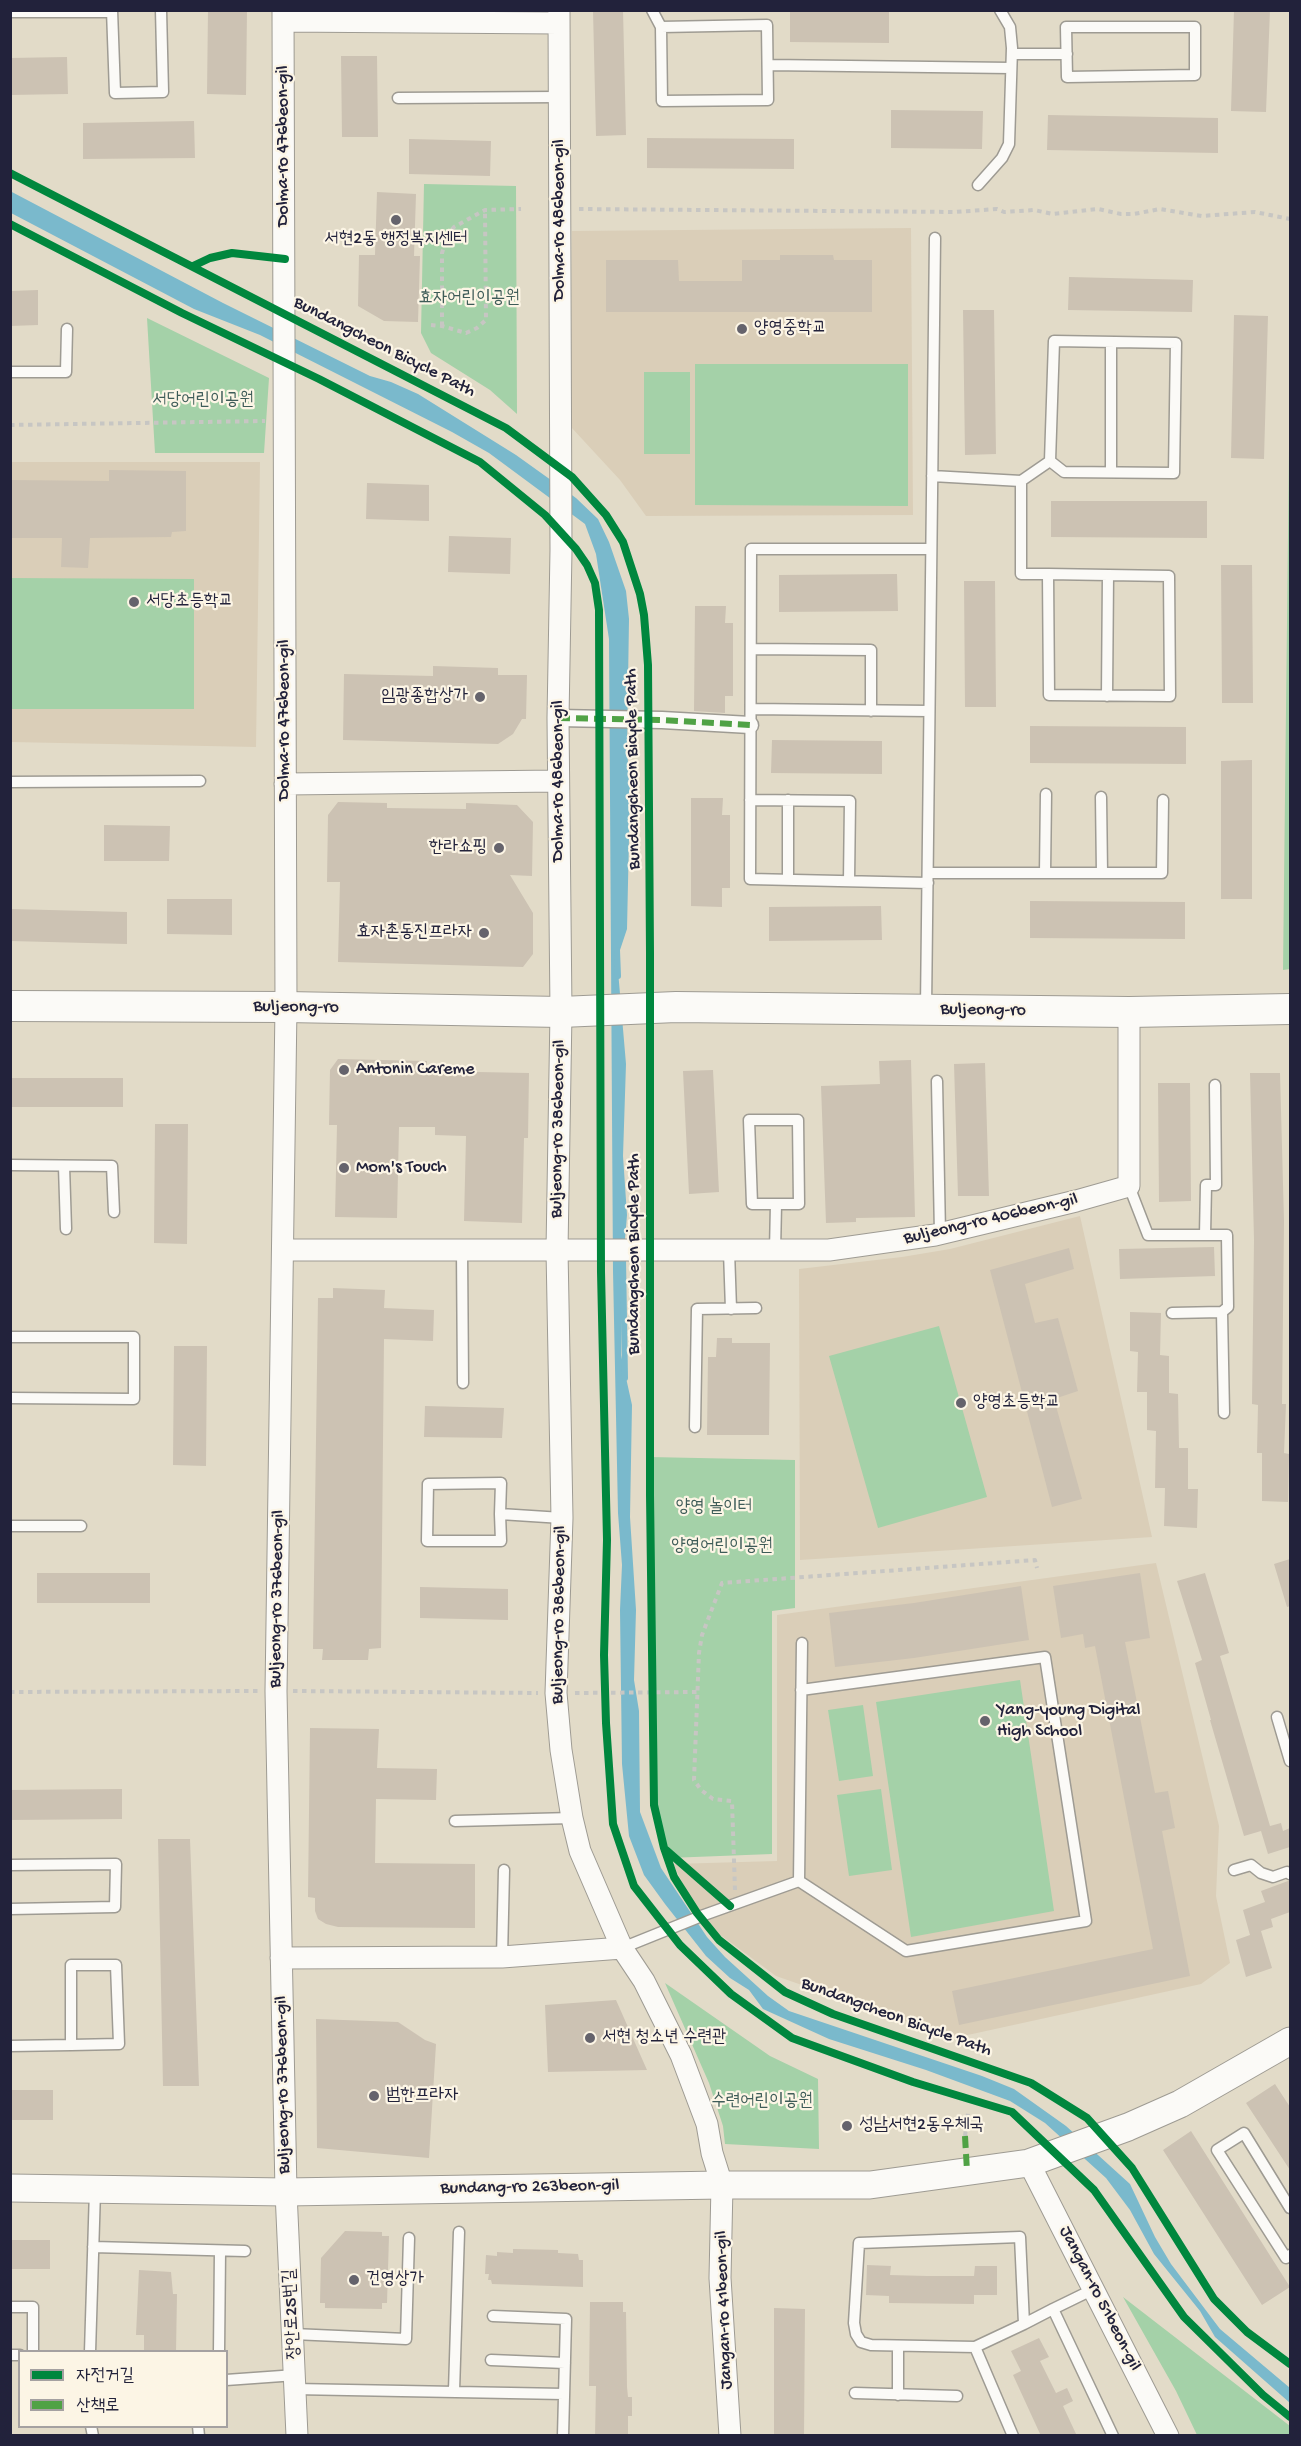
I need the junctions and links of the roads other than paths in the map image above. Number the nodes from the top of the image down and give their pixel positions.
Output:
1 (161, 10) edge
2 (652, 10) edge
3 (1000, 10) edge
4 (60, 11) edge
5 (112, 11) edge
6 (10, 12) edge
7 (283, 16) edge
8 (559, 17) edge
9 (661, 27) junction
10 (1012, 54) junction
11 (1067, 54) junction
12 (768, 65) junction
13 (1011, 68) junction
14 (559, 97) junction
15 (398, 98) dead end
16 (978, 185) dead end
17 (935, 238) dead end
18 (67, 329) dead end
19 (1111, 342) junction
20 (10, 372) edge
21 (1050, 461) junction
22 (1111, 472) junction
23 (932, 476) junction
24 (1021, 481) junction
25 (931, 549) junction
26 (1048, 574) junction
27 (1108, 575) junction
28 (751, 650) junction
29 (1107, 696) junction
30 (871, 711) junction
31 (930, 711) junction
32 (750, 717) junction
33 (561, 718) junction
34 (200, 781) dead end
35 (558, 781) junction
36 (10, 782) edge
37 (285, 784) junction
38 (1046, 794) dead end
39 (1101, 797) dead end
40 (750, 800) junction
41 (788, 800) junction
42 (1163, 800) dead end
43 (1044, 873) junction
44 (1102, 873) junction
45 (928, 878) junction
46 (788, 880) junction
47 (849, 881) junction
48 (10, 1006) edge
49 (286, 1007) junction
50 (1290, 1009) edge
51 (926, 1010) junction
52 (571, 1012) junction
53 (1129, 1012) junction
54 (937, 1081) dead end
55 (1215, 1085) dead end
56 (10, 1165) edge
57 (64, 1166) junction
58 (1129, 1186) junction
59 (776, 1204) junction
60 (114, 1212) dead end
61 (66, 1229) dead end
62 (940, 1234) junction
63 (1204, 1235) junction
64 (284, 1250) junction
65 (462, 1250) junction
66 (566, 1250) junction
67 (729, 1251) junction
68 (775, 1251) junction
69 (756, 1308) dead end
70 (731, 1309) junction
71 (1222, 1312) junction
72 (1172, 1313) dead end
73 (10, 1337) edge
74 (463, 1383) dead end
75 (10, 1398) edge
76 (1224, 1413) dead end
77 (695, 1427) dead end
78 (500, 1514) junction
79 (562, 1518) junction
80 (10, 1526) edge
81 (81, 1526) dead end
82 (802, 1643) dead end
83 (801, 1690) junction
84 (1277, 1717) dead end
85 (1290, 1761) edge
86 (572, 1818) junction
87 (455, 1821) dead end
88 (10, 1865) edge
89 (504, 1870) dead end
90 (1234, 1870) dead end
91 (1290, 1874) edge
92 (800, 1881) junction
93 (10, 1909) edge
94 (628, 1945) junction
95 (502, 1957) junction
96 (281, 1958) junction
97 (1290, 2041) edge
98 (71, 2045) junction
99 (10, 2046) edge
100 (1038, 2159) junction
101 (722, 2184) junction
102 (10, 2188) edge
103 (95, 2189) junction
104 (286, 2192) junction
105 (1290, 2208) edge
106 (459, 2232) dead end
107 (409, 2238) dead end
108 (93, 2247) junction
109 (220, 2251) junction
110 (245, 2251) dead end
111 (1290, 2255) edge
112 (1094, 2289) junction
113 (10, 2307) edge
114 (1053, 2309) junction
115 (493, 2316) dead end
116 (1024, 2324) junction
117 (293, 2334) junction
118 (898, 2346) junction
119 (975, 2348) junction
120 (33, 2350) edge
121 (90, 2350) edge
122 (219, 2350) edge
123 (490, 2360) dead end
124 (565, 2363) junction
125 (228, 2380) edge
126 (295, 2382) junction
127 (454, 2391) junction
128 (855, 2393) dead end
129 (564, 2394) junction
130 (898, 2395) junction
131 (957, 2396) dead end
132 (297, 2436) edge
133 (562, 2436) edge
134 (730, 2436) edge
135 (1013, 2436) edge
136 (1113, 2436) edge
137 (1168, 2436) edge

1 - 5 lane
2 - 9 lane
3 - 10 lane
4 - 5 lane
4 - 6 lane
7 - 8 street
7 - 37 street, Dolma-ro 476beon-gil
8 - 14 street, Dolma-ro 486beon-gil
9 - 12 lane
9 - 12 lane
10 - 11 lane
10 - 13 lane
11 - 11 lane
12 - 13 lane
13 - 16 lane
14 - 15 lane
14 - 33 street, Dolma-ro 486beon-gil
17 - 23 lane
18 - 20 lane
19 - 21 lane
19 - 22 lane
19 - 22 lane
21 - 22 lane
21 - 24 lane
23 - 24 lane
23 - 25 lane
24 - 26 lane
25 - 28 lane
25 - 31 lane
26 - 27 lane
26 - 29 lane
27 - 29 lane
27 - 29 lane
28 - 30 lane
28 - 32 lane
30 - 31 lane
30 - 32 lane
31 - 45 lane
32 - 33 street
32 - 40 lane
33 - 35 street, Dolma-ro 486beon-gil
34 - 36 lane
35 - 37 street
35 - 52 street, Dolma-ro 486beon-gil
37 - 49 street, Dolma-ro 476beon-gil
38 - 43 lane
39 - 44 lane
40 - 41 lane
40 - 46 lane
41 - 46 lane
41 - 47 lane
42 - 44 lane
43 - 44 lane
43 - 45 lane
45 - 47 lane
45 - 51 lane
46 - 47 lane
48 - 49 main road, Buljeong-ro
49 - 52 main road, Buljeong-ro
49 - 64 street, Buljeong-ro 376beon-gil
50 - 53 main road, Buljeong-ro
51 - 52 main road, Buljeong-ro
51 - 53 main road, Buljeong-ro
52 - 66 street, Buljeong-ro 386beon-gil
53 - 58 street
54 - 62 lane
55 - 63 lane
56 - 57 lane
57 - 60 lane
57 - 61 lane
58 - 62 street, Buljeong-ro 406beon-gil
58 - 63 lane
59 - 59 lane
59 - 68 lane
62 - 68 street, Buljeong-ro 406beon-gil
63 - 71 lane
64 - 65 street, Buljeong-ro 406beon-gil
64 - 96 street, Buljeong-ro 376beon-gil
65 - 66 street, Buljeong-ro 406beon-gil
65 - 74 lane
66 - 67 street, Buljeong-ro 406beon-gil
66 - 79 street, Buljeong-ro 386beon-gil
67 - 68 street, Buljeong-ro 406beon-gil
67 - 70 lane
69 - 70 lane
70 - 77 lane
71 - 72 lane
71 - 76 lane
73 - 75 lane
78 - 78 lane
78 - 79 lane
79 - 86 street, Buljeong-ro 386beon-gil
80 - 81 lane
82 - 83 lane
83 - 92 lane
83 - 92 lane
84 - 85 lane
86 - 87 lane
86 - 94 street, Buljeong-ro 386beon-gil
88 - 93 lane
89 - 95 lane
90 - 91 lane
92 - 94 lane
94 - 95 street
94 - 101 street, Buljeong-ro 386beon-gil
95 - 96 street
96 - 104 street, Buljeong-ro 376beon-gil
97 - 100 street, Bundang-ro 263beon-gil
98 - 98 lane
98 - 99 lane
100 - 101 street, Bundang-ro 263beon-gil
100 - 112 street, Jangan-ro 51beon-gil
101 - 104 street, Bundang-ro 263beon-gil
101 - 134 street, Jangan-ro 41beon-gil
102 - 103 street, Bundang-ro 263beon-gil
103 - 104 street, Bundang-ro 263beon-gil
103 - 108 lane
104 - 117 street, 장안로25번길
105 - 111 lane
106 - 127 lane
107 - 117 lane
108 - 109 lane
108 - 121 lane
109 - 110 lane
109 - 122 lane
112 - 114 lane
112 - 137 street, Jangan-ro 51beon-gil
113 - 120 lane
114 - 116 lane
114 - 136 lane
115 - 124 lane
116 - 118 lane
116 - 119 lane
117 - 126 street, 장안로25번길
118 - 119 lane
118 - 130 lane
119 - 135 lane
123 - 124 lane
124 - 129 lane
125 - 126 lane
126 - 127 lane
126 - 132 street, 장안로25번길
127 - 129 lane
128 - 130 lane
129 - 133 lane
130 - 131 lane

